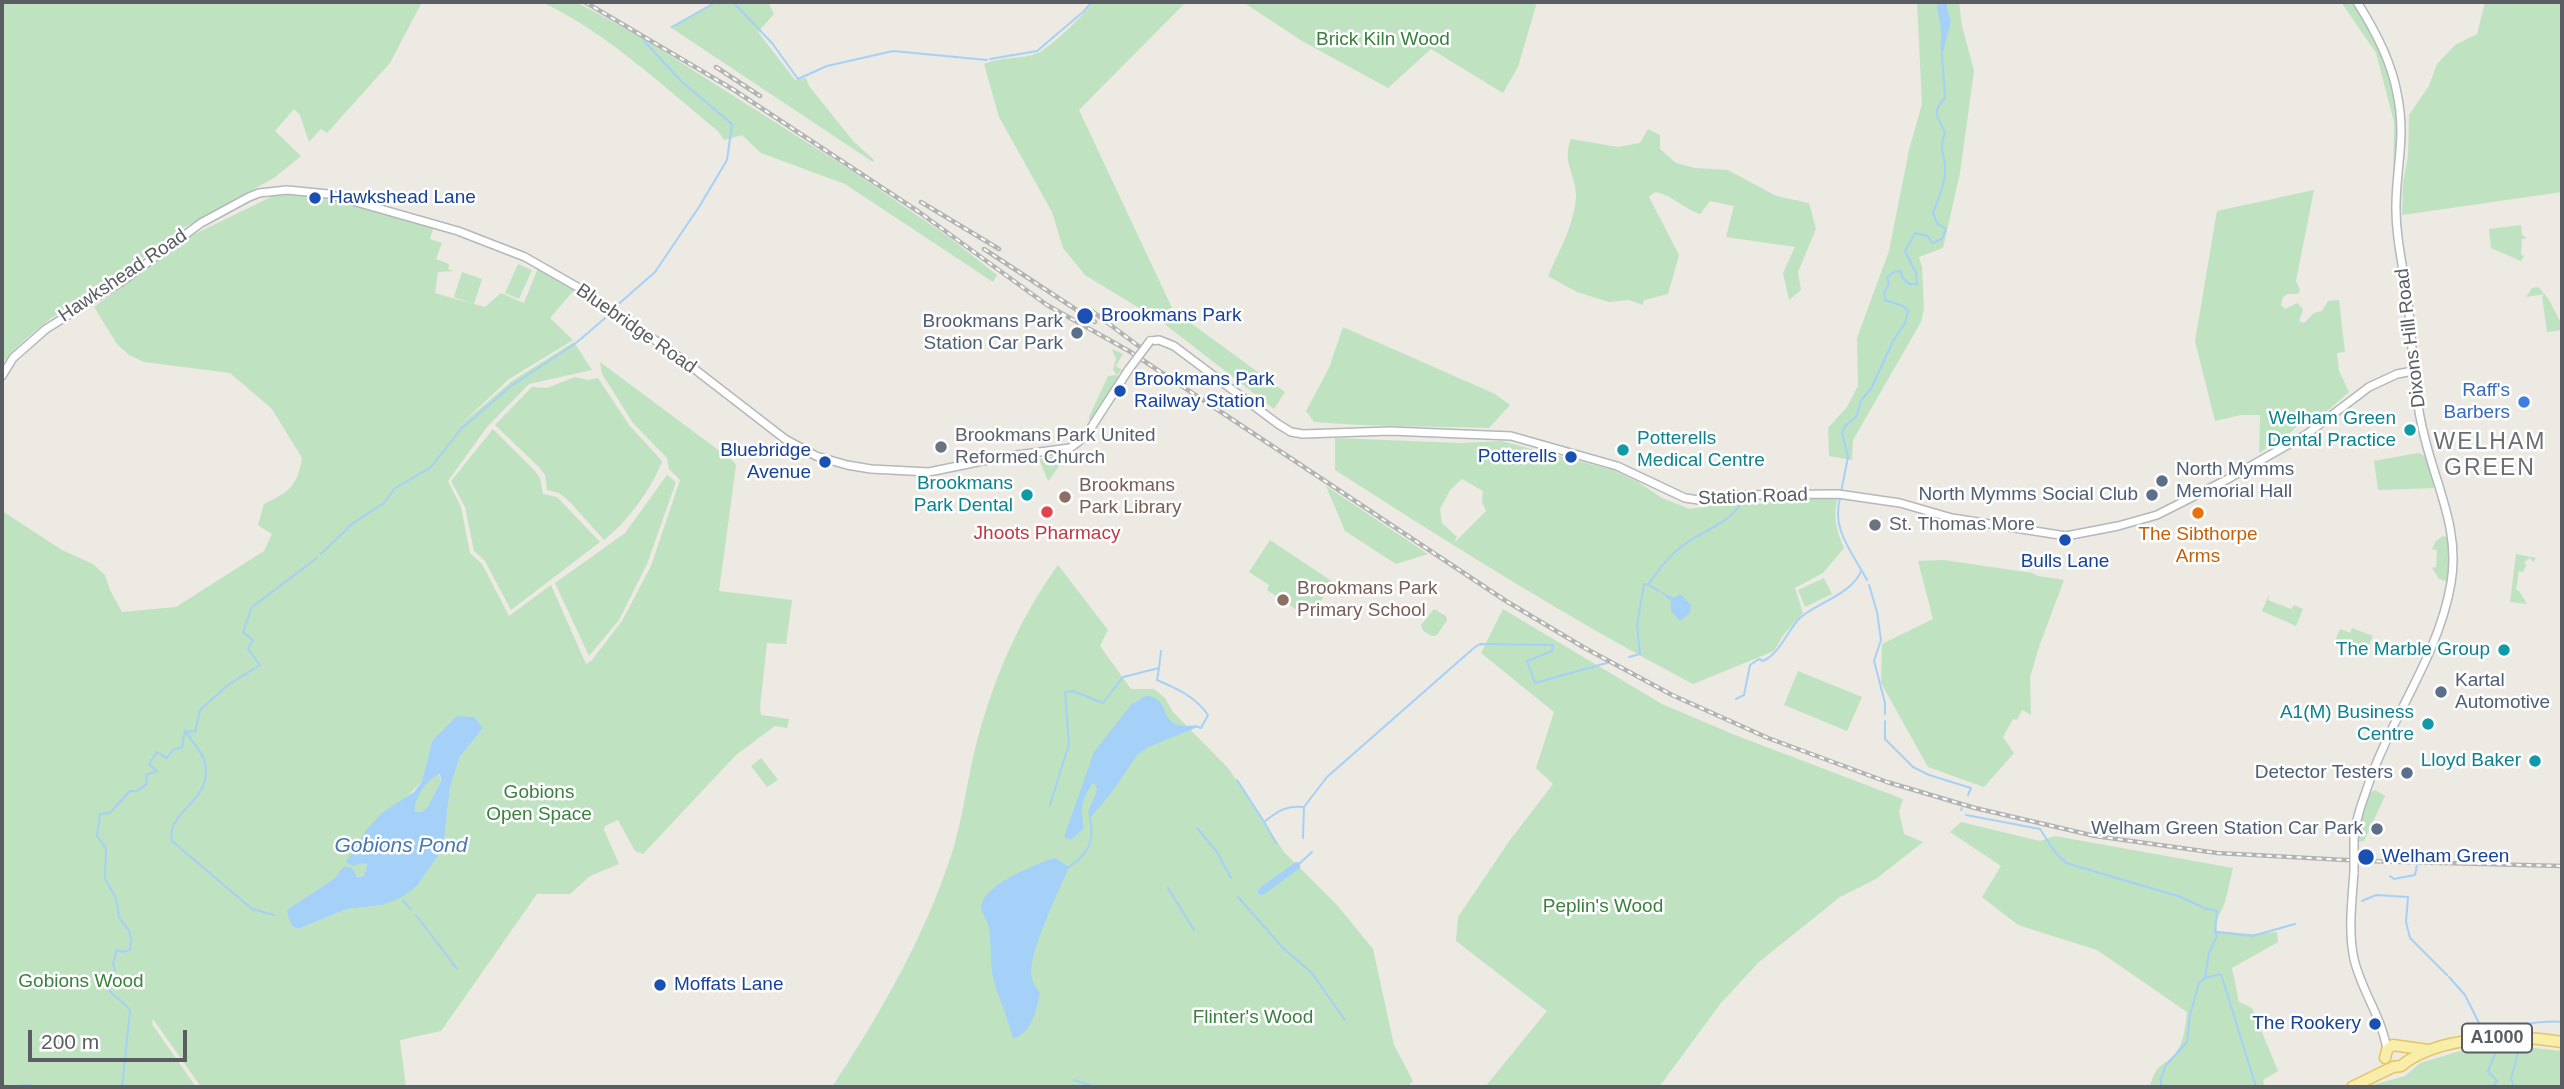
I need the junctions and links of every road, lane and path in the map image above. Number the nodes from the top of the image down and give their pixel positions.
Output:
1 (2357, 2) edge
2 (259, 193) joint
3 (2413, 371) junction
4 (2, 376) edge
5 (1092, 426) joint
6 (2562, 1042) edge
7 (2393, 1050) junction
8 (2432, 1050) junction
9 (2407, 1060) junction
10 (2393, 1067) junction
11 (2356, 1085) edge

1 - 3 street, Dixons Hill Road
2 - 4 street, Hawkshead Road
2 - 5 street, Bluebridge Road
3 - 5 street, Station Road, bridge
3 - 7 street, Dixons Hill Road, bridge
6 - 8 main road, A1000
7 - 8 main road, A1000
7 - 9 main road
7 - 10 main road
7 - 11 main road
8 - 9 main road, A1000
9 - 10 main road
10 - 11 main road

